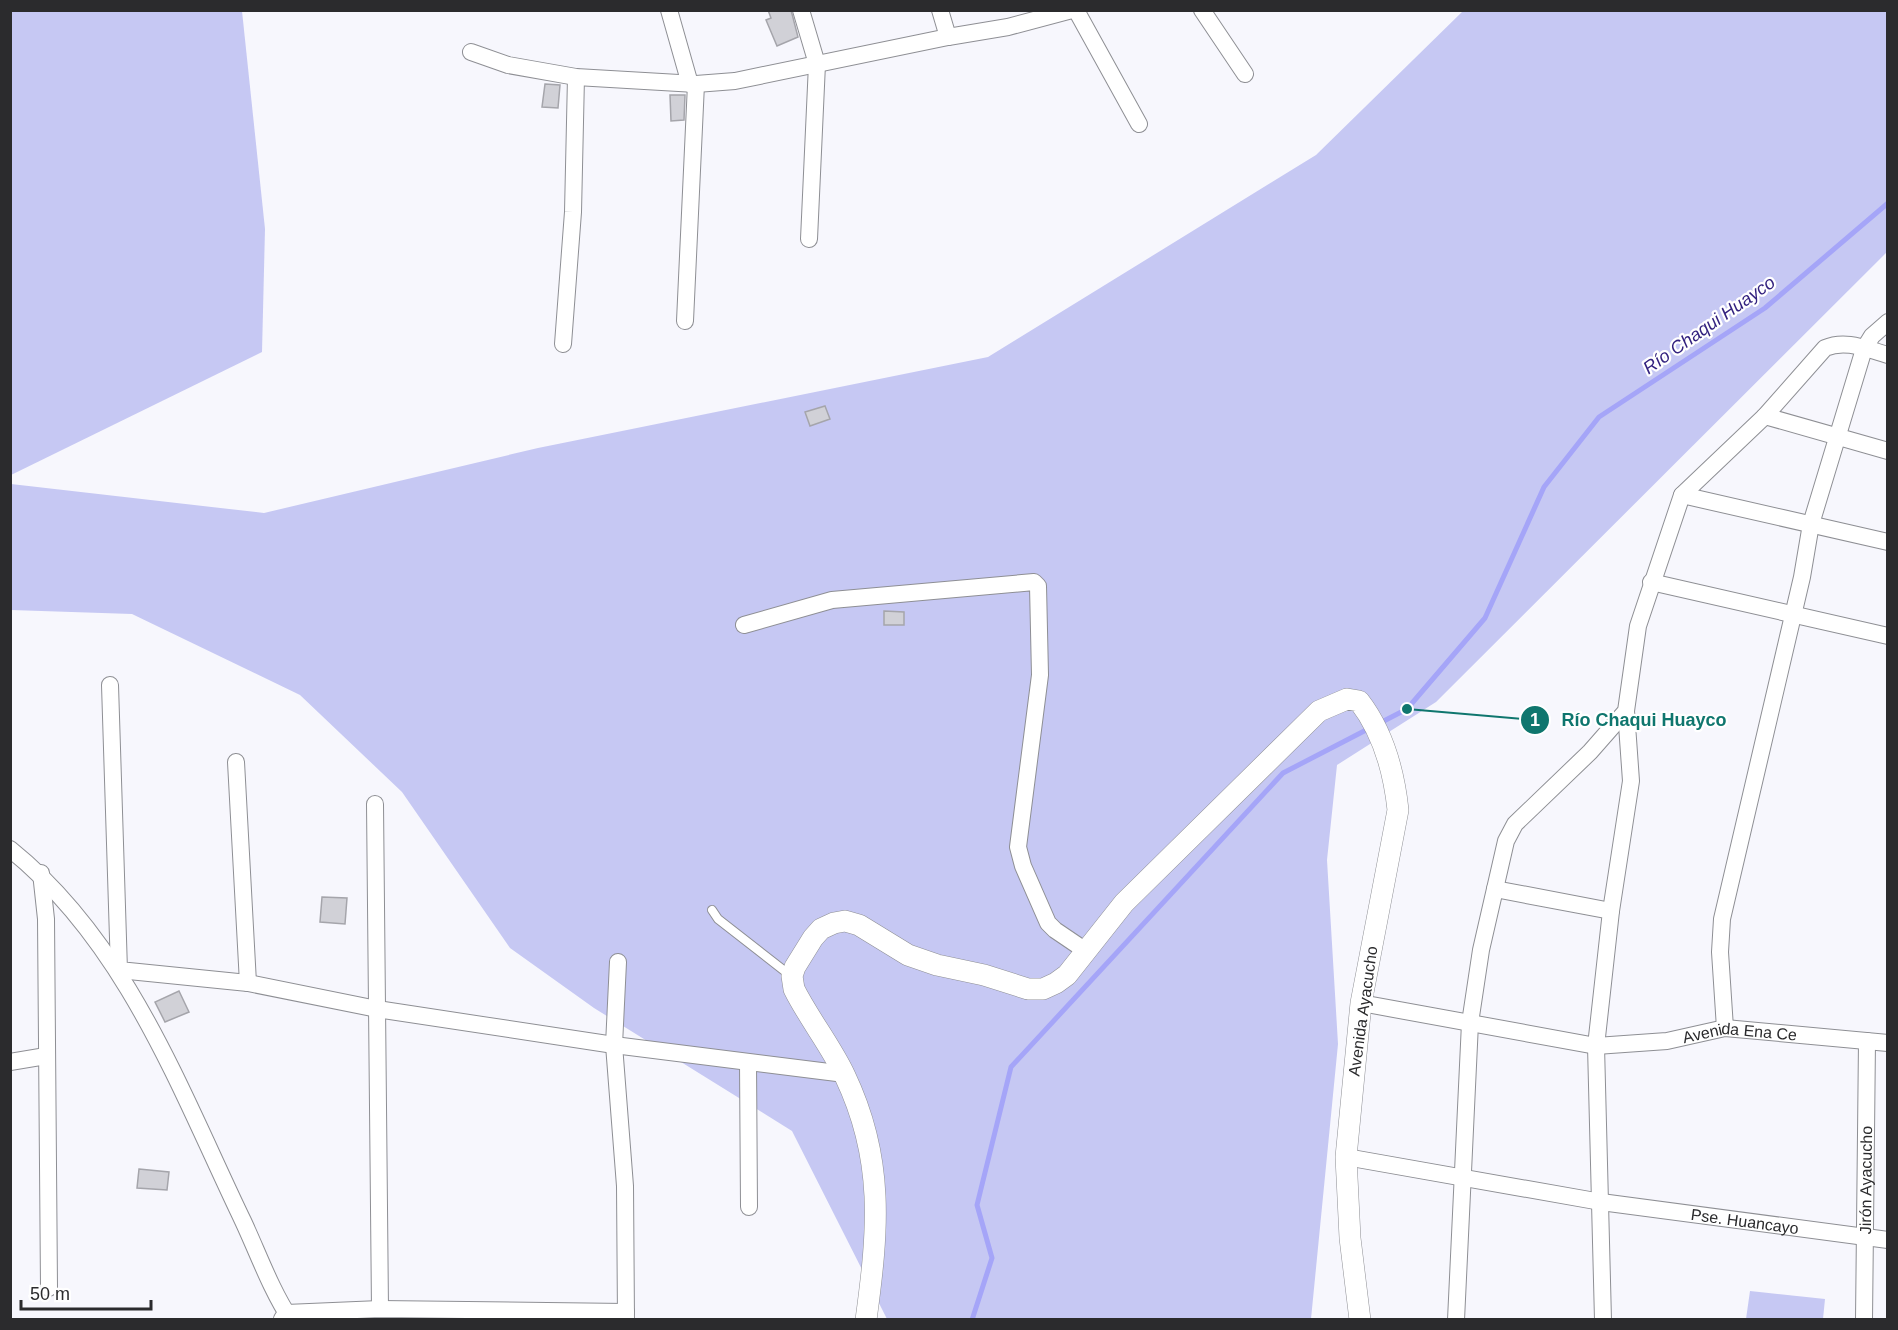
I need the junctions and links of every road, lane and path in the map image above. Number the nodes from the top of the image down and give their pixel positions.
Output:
1 (669, 10) edge
2 (801, 10) edge
3 (940, 10) edge
4 (1202, 10) edge
5 (1070, 11) edge
6 (948, 37) junction
7 (471, 52) dead end
8 (817, 64) junction
9 (1245, 74) dead end
10 (576, 77) junction
11 (693, 84) junction
12 (1139, 124) dead end
13 (808, 239) dead end
14 (686, 321) dead end
15 (1887, 322) edge
16 (563, 344) dead end
17 (1864, 349) junction
18 (1887, 355) edge
19 (1765, 416) junction
20 (1836, 438) junction
21 (1887, 451) edge
22 (1682, 495) junction
23 (1811, 524) junction
24 (1887, 542) edge
25 (1651, 582) junction
26 (1793, 615) junction
27 (744, 626) dead end
28 (1887, 636) edge
29 (110, 685) dead end
30 (1626, 711) junction
31 (237, 762) dead end
32 (375, 804) dead end
33 (10, 849) edge
34 (41, 873) junction
35 (1495, 889) junction
36 (712, 910) dead end
37 (1611, 911) junction
38 (1086, 951) junction
39 (618, 962) dead end
40 (118, 970) junction
41 (792, 976) junction
42 (248, 982) junction
43 (1362, 1003) junction
44 (377, 1009) junction
45 (1470, 1023) junction
46 (1725, 1028) junction
47 (1867, 1041) junction
48 (1886, 1041) edge
49 (614, 1045) junction
50 (1596, 1046) junction
51 (46, 1056) junction
52 (10, 1062) edge
53 (748, 1063) junction
54 (845, 1074) junction
55 (1346, 1157) junction
56 (1464, 1180) junction
57 (1601, 1203) junction
58 (749, 1207) dead end
59 (1867, 1239) junction
60 (1887, 1240) edge
61 (49, 1287) dead end
62 (380, 1309) junction
63 (626, 1316) edge
64 (286, 1317) edge
65 (866, 1320) edge
66 (1360, 1320) edge
67 (1456, 1320) edge
68 (1603, 1320) edge
69 (1864, 1320) edge

1 - 11 street
2 - 8 street
3 - 6 street
4 - 9 street
5 - 6 street
5 - 12 street
6 - 8 street
7 - 10 street
8 - 11 street
8 - 13 street
10 - 11 street
10 - 16 street
11 - 14 street
15 - 17 street
17 - 18 street
17 - 19 street
17 - 20 street
19 - 20 street
19 - 22 street
20 - 21 street
20 - 23 street
22 - 23 street
22 - 25 street
23 - 24 street
23 - 26 street
25 - 26 street
25 - 30 street
26 - 28 street
26 - 46 street
27 - 38 street
29 - 40 street
30 - 35 street
30 - 37 street
31 - 42 street
32 - 44 street
33 - 34 street
34 - 40 street
34 - 51 street
35 - 37 street
35 - 45 street
36 - 41 lane
37 - 50 street
38 - 41 street
38 - 43 street, Avenida Ayacucho
39 - 49 street
40 - 42 street
40 - 64 street
41 - 54 street
42 - 44 street
43 - 45 street, Avenida Ena Ce
43 - 55 street, Avenida Ayacucho
44 - 49 street
44 - 62 street
45 - 50 street, Avenida Ena Ce
45 - 56 street
46 - 47 street, Avenida Ena Ce
46 - 50 street, Avenida Ena Ce
47 - 48 street, Avenida Ena Ce
47 - 59 street, Jirón Ayacucho
49 - 53 street
49 - 63 street
50 - 57 street
51 - 52 street
51 - 61 street
53 - 54 street
53 - 58 street
54 - 65 street
55 - 56 street, Pse. Huancayo
55 - 66 street, Avenida Ayacucho
56 - 57 street, Pse. Huancayo
56 - 67 street
57 - 59 street, Pse. Huancayo
57 - 68 street
59 - 60 street, Pse. Huancayo
59 - 69 street, Jirón Ayacucho
62 - 63 street
62 - 64 street

